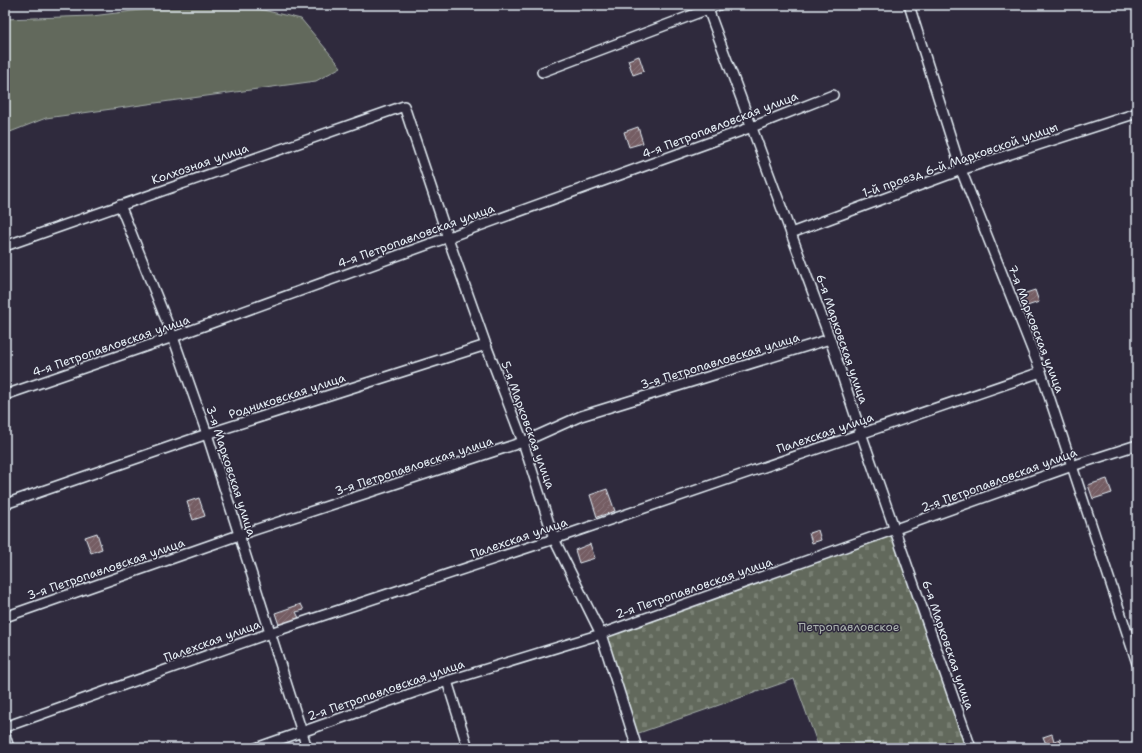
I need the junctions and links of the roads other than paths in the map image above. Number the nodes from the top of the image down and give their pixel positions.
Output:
1 (719, 5) edge
2 (909, 5) edge
3 (708, 9) junction
4 (542, 72) dead end
5 (833, 95) dead end
6 (404, 106) joint
7 (1137, 113) edge
8 (752, 126) junction
9 (961, 170) junction
10 (120, 205) junction
11 (792, 233) junction
12 (448, 238) junction
13 (5, 246) edge
14 (173, 337) junction
15 (830, 339) junction
16 (486, 345) junction
17 (1041, 372) junction
18 (5, 395) edge
19 (861, 433) junction
20 (207, 434) junction
21 (523, 442) junction
22 (1137, 445) edge
23 (1072, 466) junction
24 (5, 504) edge
25 (895, 530) junction
26 (239, 535) junction
27 (554, 539) junction
28 (5, 617) edge
29 (270, 633) junction
30 (601, 634) junction
31 (1137, 664) edge
32 (447, 681) junction
33 (5, 727) edge
34 (302, 733) junction
35 (5, 735) edge
36 (10, 748) edge
37 (256, 748) edge
38 (307, 748) edge
39 (468, 748) edge
40 (637, 748) edge
41 (971, 748) edge

1 - 3 street
2 - 9 street, 7-я Марковская улица
3 - 4 street
3 - 8 street, 6-я Марковская улица
5 - 8 street, 4-я Петропавловская улица
6 - 10 street, Колхозная улица
6 - 12 street, 5-я Марковская улица
7 - 9 street, 1-й проезд 6-й Марковской улицы
8 - 11 street, 6-я Марковская улица
8 - 12 street, 4-я Петропавловская улица
9 - 11 street, 1-й проезд 6-й Марковской улицы
9 - 17 street, 7-я Марковская улица
10 - 13 street, Колхозная улица
10 - 14 street, 3-я Марковская улица
11 - 15 street, 6-я Марковская улица
12 - 14 street, 4-я Петропавловская улица
12 - 16 street, 5-я Марковская улица
14 - 18 street, 4-я Петропавловская улица
14 - 20 street, 3-я Марковская улица
15 - 19 street, 6-я Марковская улица
15 - 21 street, 3-я Петропавловская улица
16 - 20 street, Родниковская улица
16 - 21 street, 5-я Марковская улица
17 - 19 street, Палехская улица
17 - 23 street, 7-я Марковская улица
19 - 25 street, 6-я Марковская улица
19 - 27 street, Палехская улица
20 - 24 street, Родниковская улица
20 - 26 street, 3-я Марковская улица
21 - 26 street, 3-я Петропавловская улица
21 - 27 street, 5-я Марковская улица
22 - 23 street, 2-я Петропавловская улица
23 - 25 street, 2-я Петропавловская улица
23 - 31 street, 7-я Марковская улица
25 - 30 street, 2-я Петропавловская улица
25 - 41 street, 6-я Марковская улица
26 - 28 street, 3-я Петропавловская улица
26 - 29 street, 3-я Марковская улица
27 - 29 street, Палехская улица
27 - 30 street, 5-я Марковская улица
29 - 33 street, Палехская улица
29 - 34 street, 3-я Марковская улица
30 - 32 street, 2-я Петропавловская улица
30 - 40 street, 5-я Марковская улица
32 - 34 street, 2-я Петропавловская улица
32 - 39 street
34 - 37 street, 2-я Петропавловская улица
34 - 38 street, 3-я Марковская улица
35 - 36 street

